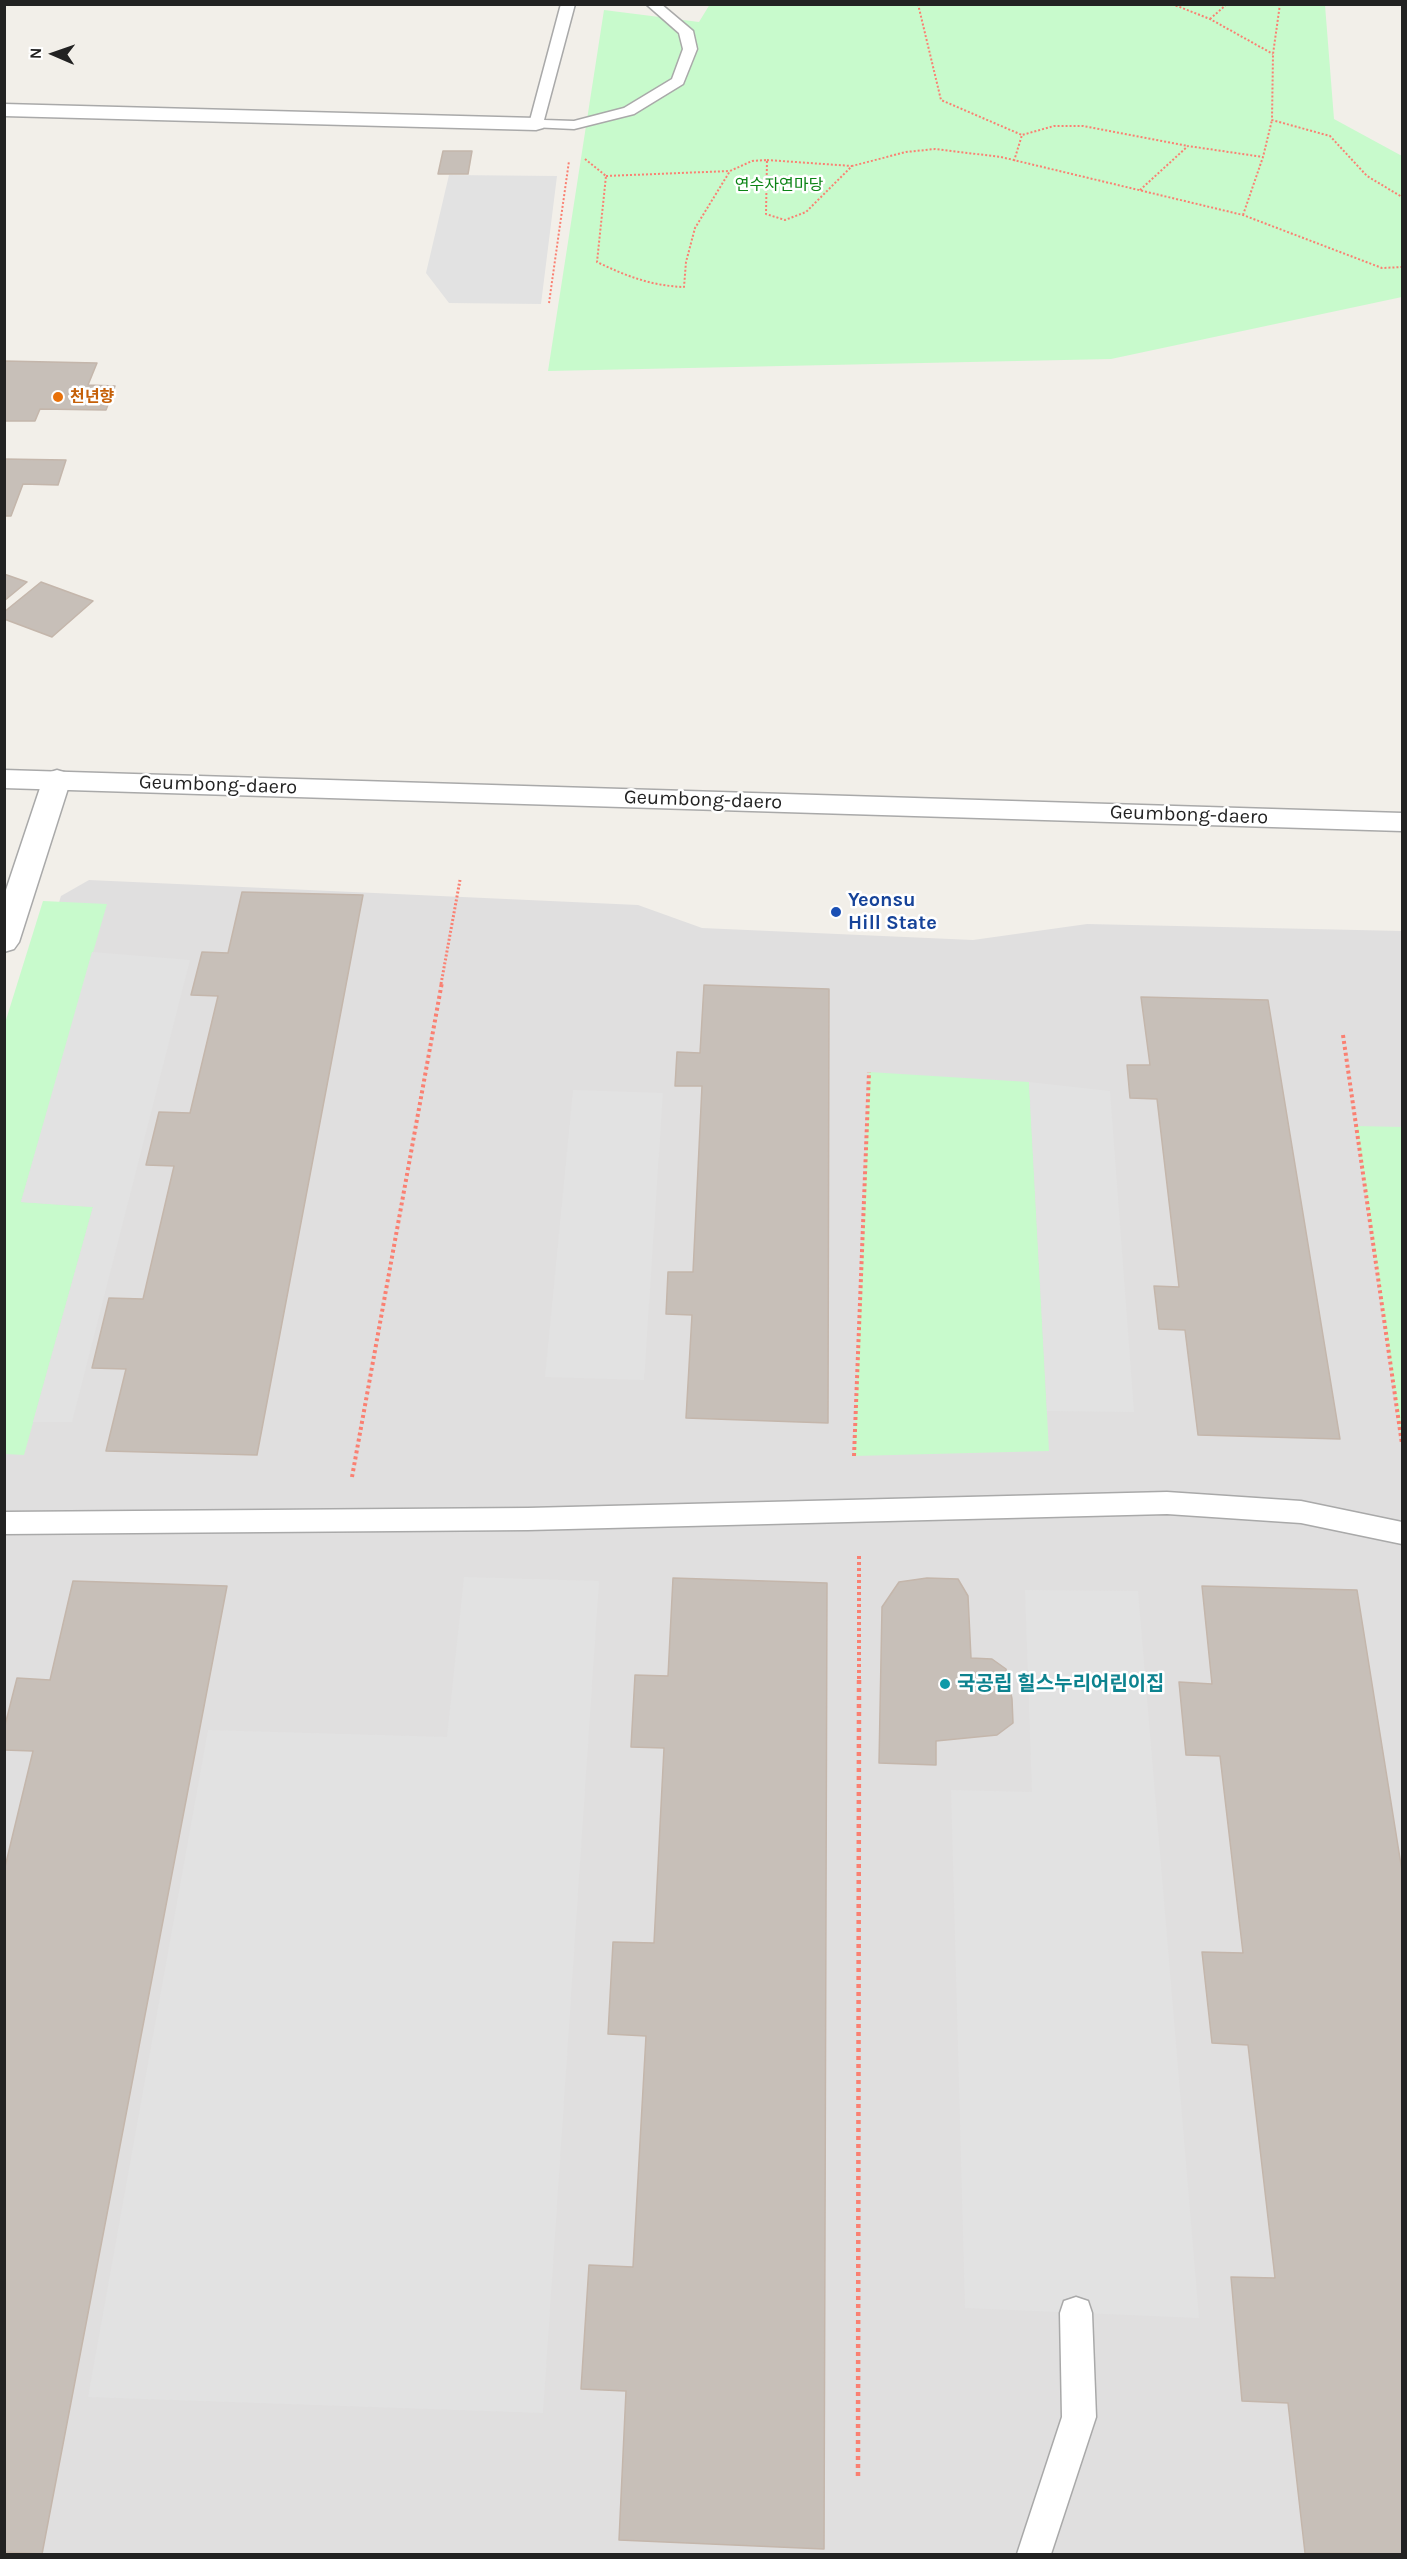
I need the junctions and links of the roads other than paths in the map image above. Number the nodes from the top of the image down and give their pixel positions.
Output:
1 (568, 4) edge
2 (652, 4) edge
3 (4, 110) edge
4 (536, 124) junction
5 (4, 778) edge
6 (57, 780) junction
7 (1402, 822) edge
8 (4, 942) edge
9 (4, 1523) edge
10 (1402, 1533) edge
11 (1076, 2313) dead end
12 (1034, 2554) edge

1 - 4 lane
2 - 4 lane
3 - 4 street
5 - 6 street, Geumbong-daero
6 - 7 street, Geumbong-daero
6 - 8 street
9 - 10 lane
11 - 12 lane

